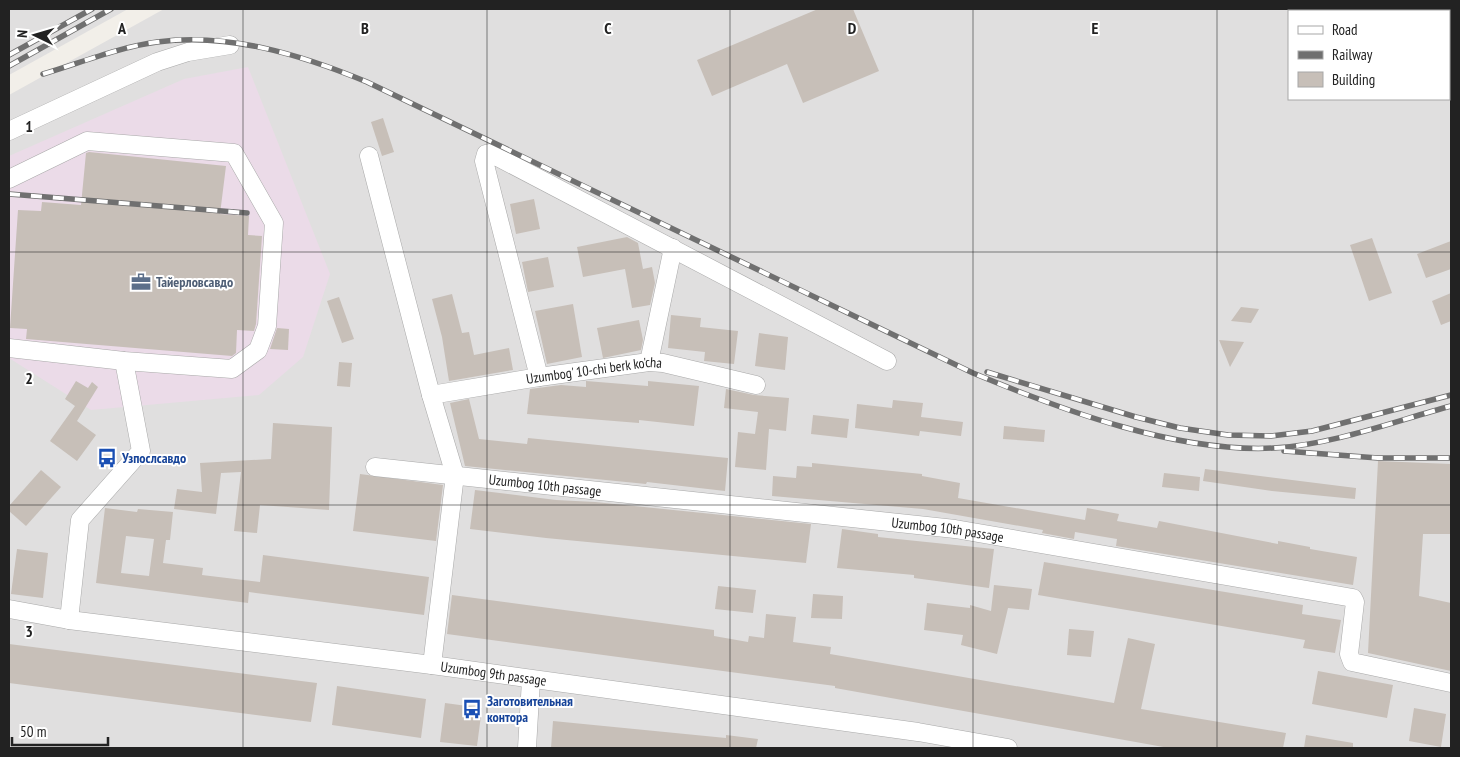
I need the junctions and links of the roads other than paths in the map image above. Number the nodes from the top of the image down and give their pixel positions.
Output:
1 (230, 45) dead end
2 (9, 131) edge
3 (369, 156) dead end
4 (9, 179) edge
5 (673, 248) junction
6 (9, 348) edge
7 (124, 361) junction
8 (649, 362) junction
9 (887, 362) dead end
10 (540, 377) junction
11 (756, 386) dead end
12 (431, 395) junction
13 (375, 467) dead end
14 (455, 475) junction
15 (9, 609) edge
16 (69, 620) junction
17 (432, 664) junction
18 (531, 680) junction
19 (1451, 683) edge
20 (527, 748) edge
21 (1008, 748) edge

1 - 2 street
3 - 12 street
4 - 7 street
5 - 8 street
5 - 9 street
5 - 10 street
6 - 7 street
7 - 16 street
8 - 10 street, Uzumbog' 10-chi berk ko'cha
8 - 11 street, Uzumbog' 10-chi berk ko'cha
10 - 12 street, Uzumbog' 10-chi berk ko'cha
12 - 14 street
13 - 14 street, Uzumbog 10th passage
14 - 17 street
14 - 19 street, Uzumbog 10th passage
15 - 16 street, Uzumbog 9th passage
16 - 17 street, Uzumbog 9th passage
17 - 18 street, Uzumbog 9th passage
18 - 20 street
18 - 21 street, Uzumbog 9th passage

